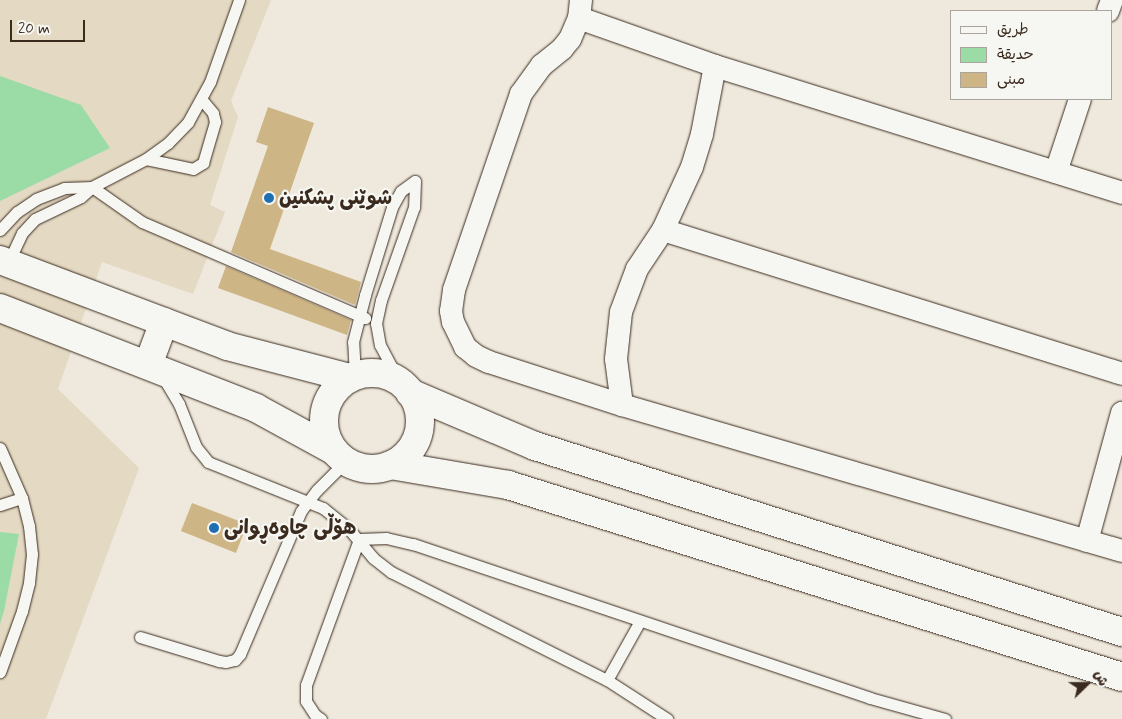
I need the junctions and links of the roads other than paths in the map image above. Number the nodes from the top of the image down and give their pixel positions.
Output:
1 (239, 0) edge
2 (580, 9) edge
3 (715, 66) junction
4 (202, 100) junction
5 (1080, 100) edge
6 (146, 159) junction
7 (1056, 172) junction
8 (92, 188) junction
9 (1122, 193) edge
10 (0, 230) edge
11 (663, 230) junction
12 (4, 262) edge
13 (0, 308) edge
14 (360, 315) junction
15 (164, 322) junction
16 (376, 323) junction
17 (148, 365) junction
18 (1122, 374) edge
19 (352, 377) junction
20 (405, 388) junction
21 (622, 405) junction
22 (1122, 413) edge
23 (0, 448) edge
24 (340, 456) junction
25 (391, 465) junction
26 (22, 498) junction
27 (308, 500) junction
28 (0, 506) edge
29 (359, 540) junction
30 (1087, 541) junction
31 (1122, 551) edge
32 (640, 621) junction
33 (1122, 632) edge
34 (140, 637) dead end
35 (0, 672) edge
36 (1122, 677) edge
37 (607, 680) junction
38 (321, 719) edge
39 (667, 719) edge
40 (945, 719) edge

1 - 4 lane
2 - 3 street
2 - 21 street
3 - 7 street
3 - 11 street
4 - 6 lane
4 - 6 lane
5 - 7 street
6 - 8 lane
7 - 9 street
8 - 10 lane
8 - 12 lane
8 - 14 lane
11 - 18 street
11 - 21 street
12 - 15 main road
13 - 17 main road
14 - 16 lane
14 - 16 lane
14 - 19 lane
15 - 17 main road
15 - 19 main road
16 - 20 lane
17 - 24 main road
17 - 27 lane
19 - 20 main road
19 - 24 main road
20 - 25 main road
20 - 33 main road
21 - 30 street
22 - 30 street
23 - 26 lane
24 - 25 main road
24 - 27 lane
25 - 36 main road
26 - 28 lane
26 - 35 lane
27 - 29 lane
27 - 34 lane
29 - 32 lane
29 - 37 lane
29 - 38 lane
30 - 31 street
32 - 37 lane
32 - 40 lane
37 - 39 lane

